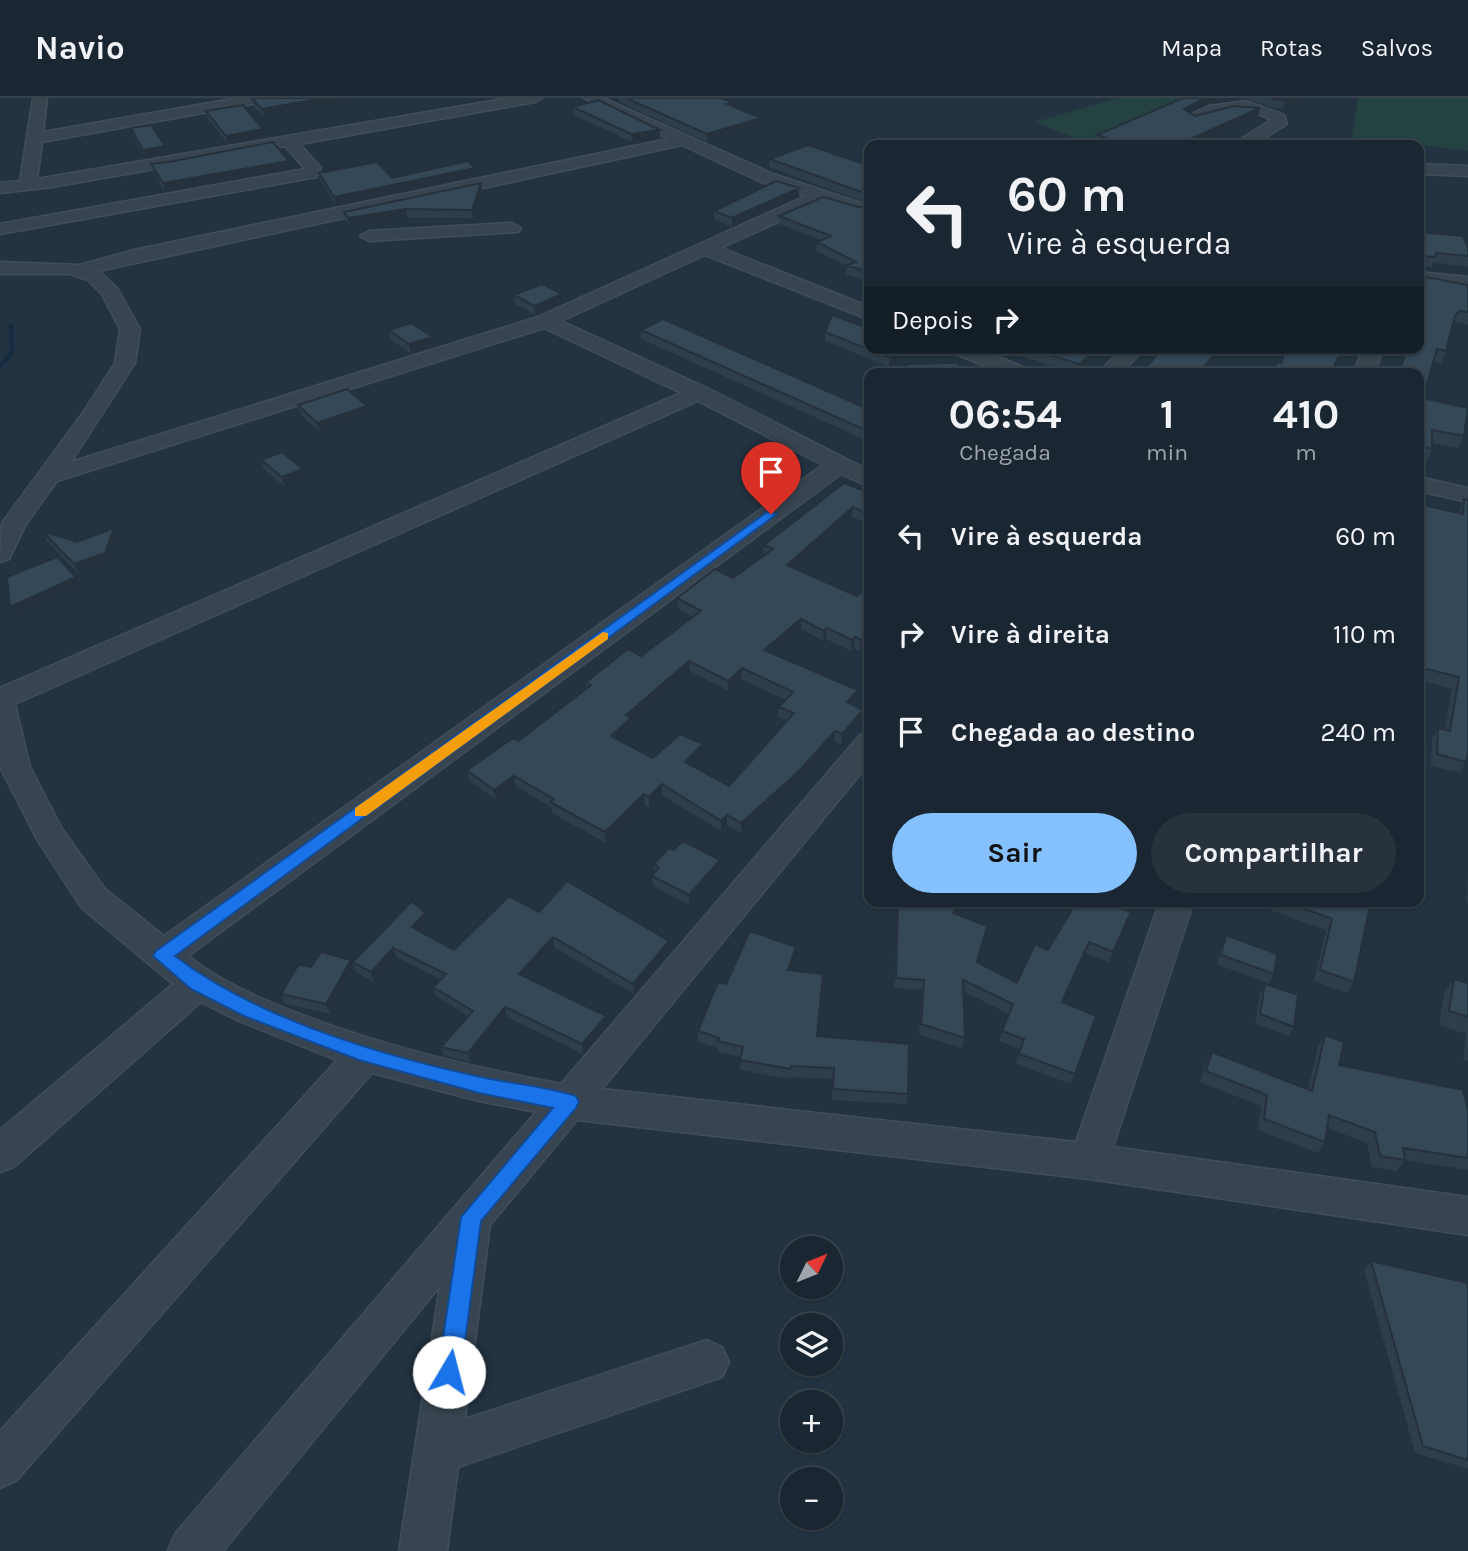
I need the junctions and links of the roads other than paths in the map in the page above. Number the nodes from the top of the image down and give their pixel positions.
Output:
1 (40, 98) edge
2 (264, 98) edge
3 (535, 98) edge
4 (591, 98) edge
5 (1192, 117) edge
6 (36, 138) junction
7 (1251, 140) edge
8 (289, 141) junction
9 (679, 141) junction
10 (1424, 169) edge
11 (1468, 172) edge
12 (27, 185) junction
13 (0, 188) edge
14 (457, 188) junction
15 (819, 197) junction
16 (864, 210) edge
17 (97, 214) junction
18 (116, 228) dead end
19 (512, 228) dead end
20 (0, 229) edge
21 (426, 232) junction
22 (369, 236) dead end
23 (706, 250) junction
24 (0, 268) edge
25 (82, 270) junction
26 (1424, 279) edge
27 (1468, 283) edge
28 (864, 312) edge
29 (545, 321) junction
30 (973, 354) edge
31 (1129, 354) edge
32 (1008, 368) edge
33 (1113, 368) edge
34 (699, 393) junction
35 (839, 465) junction
36 (49, 476) junction
37 (864, 477) edge
38 (1424, 485) edge
39 (1468, 495) edge
40 (0, 554) edge
41 (0, 700) edge
42 (864, 749) edge
43 (8, 771) edge
44 (1175, 907) edge
45 (162, 956) junction
46 (198, 984) junction
47 (365, 1055) junction
48 (569, 1102) junction
49 (0, 1154) edge
50 (1089, 1161) junction
51 (1468, 1216) edge
52 (471, 1217) junction
53 (707, 1362) dead end
54 (439, 1450) junction
55 (0, 1465) edge
56 (192, 1551) edge
57 (423, 1551) edge

1 - 6 street
2 - 6 street
3 - 8 street
4 - 9 street
5 - 7 street
6 - 12 street
8 - 12 street
8 - 17 street
9 - 14 street
9 - 15 street
10 - 11 street
12 - 13 street
14 - 21 street
14 - 25 street
15 - 16 street
15 - 23 street
17 - 18 street
17 - 20 street
19 - 21 street
21 - 22 street
23 - 28 street
23 - 29 street
24 - 25 street
25 - 36 street
26 - 27 street
29 - 34 street
29 - 36 street
30 - 32 street
31 - 33 street
34 - 35 street
34 - 41 street
35 - 37 street
35 - 45 street
36 - 40 street
38 - 39 street
41 - 43 street
42 - 48 street
43 - 45 street
44 - 50 street
45 - 46 street
46 - 47 street
46 - 49 street
47 - 48 street
47 - 55 street
48 - 50 street
48 - 52 street
50 - 51 street
52 - 54 street
52 - 56 street
53 - 54 street
54 - 57 street

